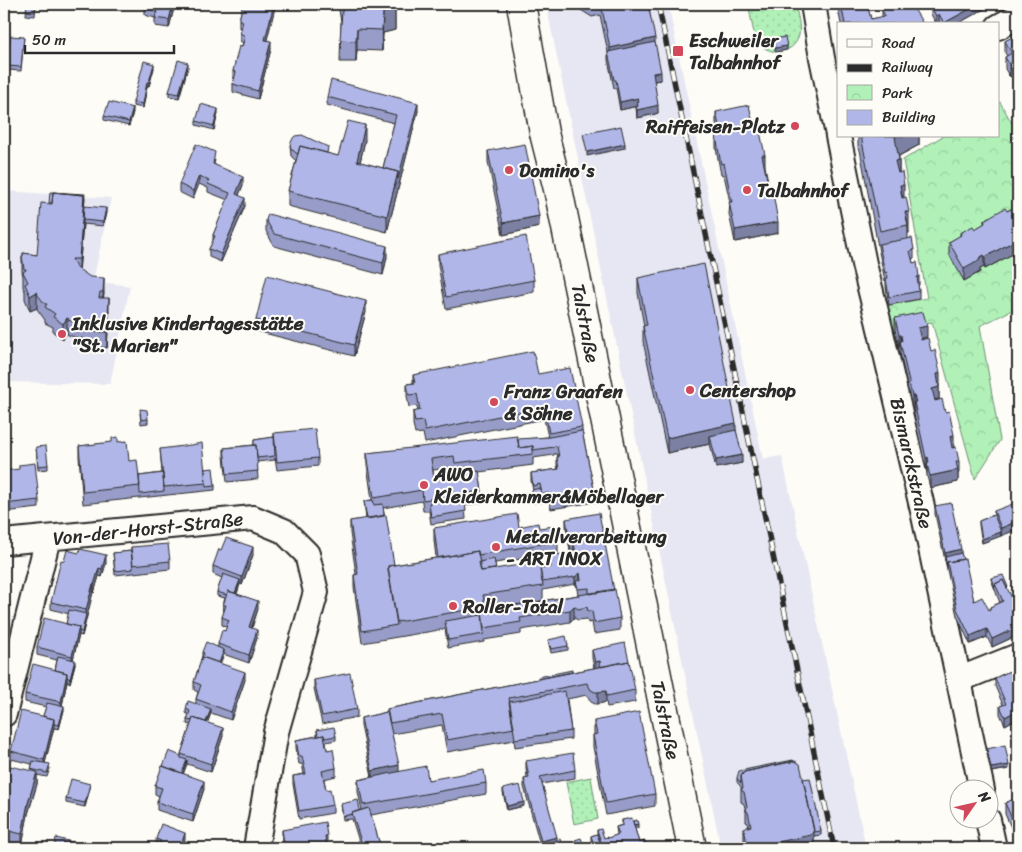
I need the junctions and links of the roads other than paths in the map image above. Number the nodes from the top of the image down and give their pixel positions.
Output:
1 (521, 4) edge
2 (813, 4) edge
3 (1018, 16) edge
4 (1000, 26) edge
5 (837, 125) edge
6 (840, 138) edge
7 (48, 538) junction
8 (4, 542) edge
9 (1018, 656) edge
10 (958, 680) junction
11 (4, 714) edge
12 (980, 780) edge
13 (990, 830) edge
14 (256, 848) edge
15 (692, 848) edge
16 (994, 848) edge

1 - 15 main road, Talstraße
2 - 5 street, Bismarckstraße
3 - 4 street
6 - 10 street, Bismarckstraße
7 - 8 street, Von-der-Horst-Straße
7 - 11 street
7 - 14 street, Von-der-Horst-Straße
9 - 10 street
10 - 12 street, Bismarckstraße
13 - 16 street

